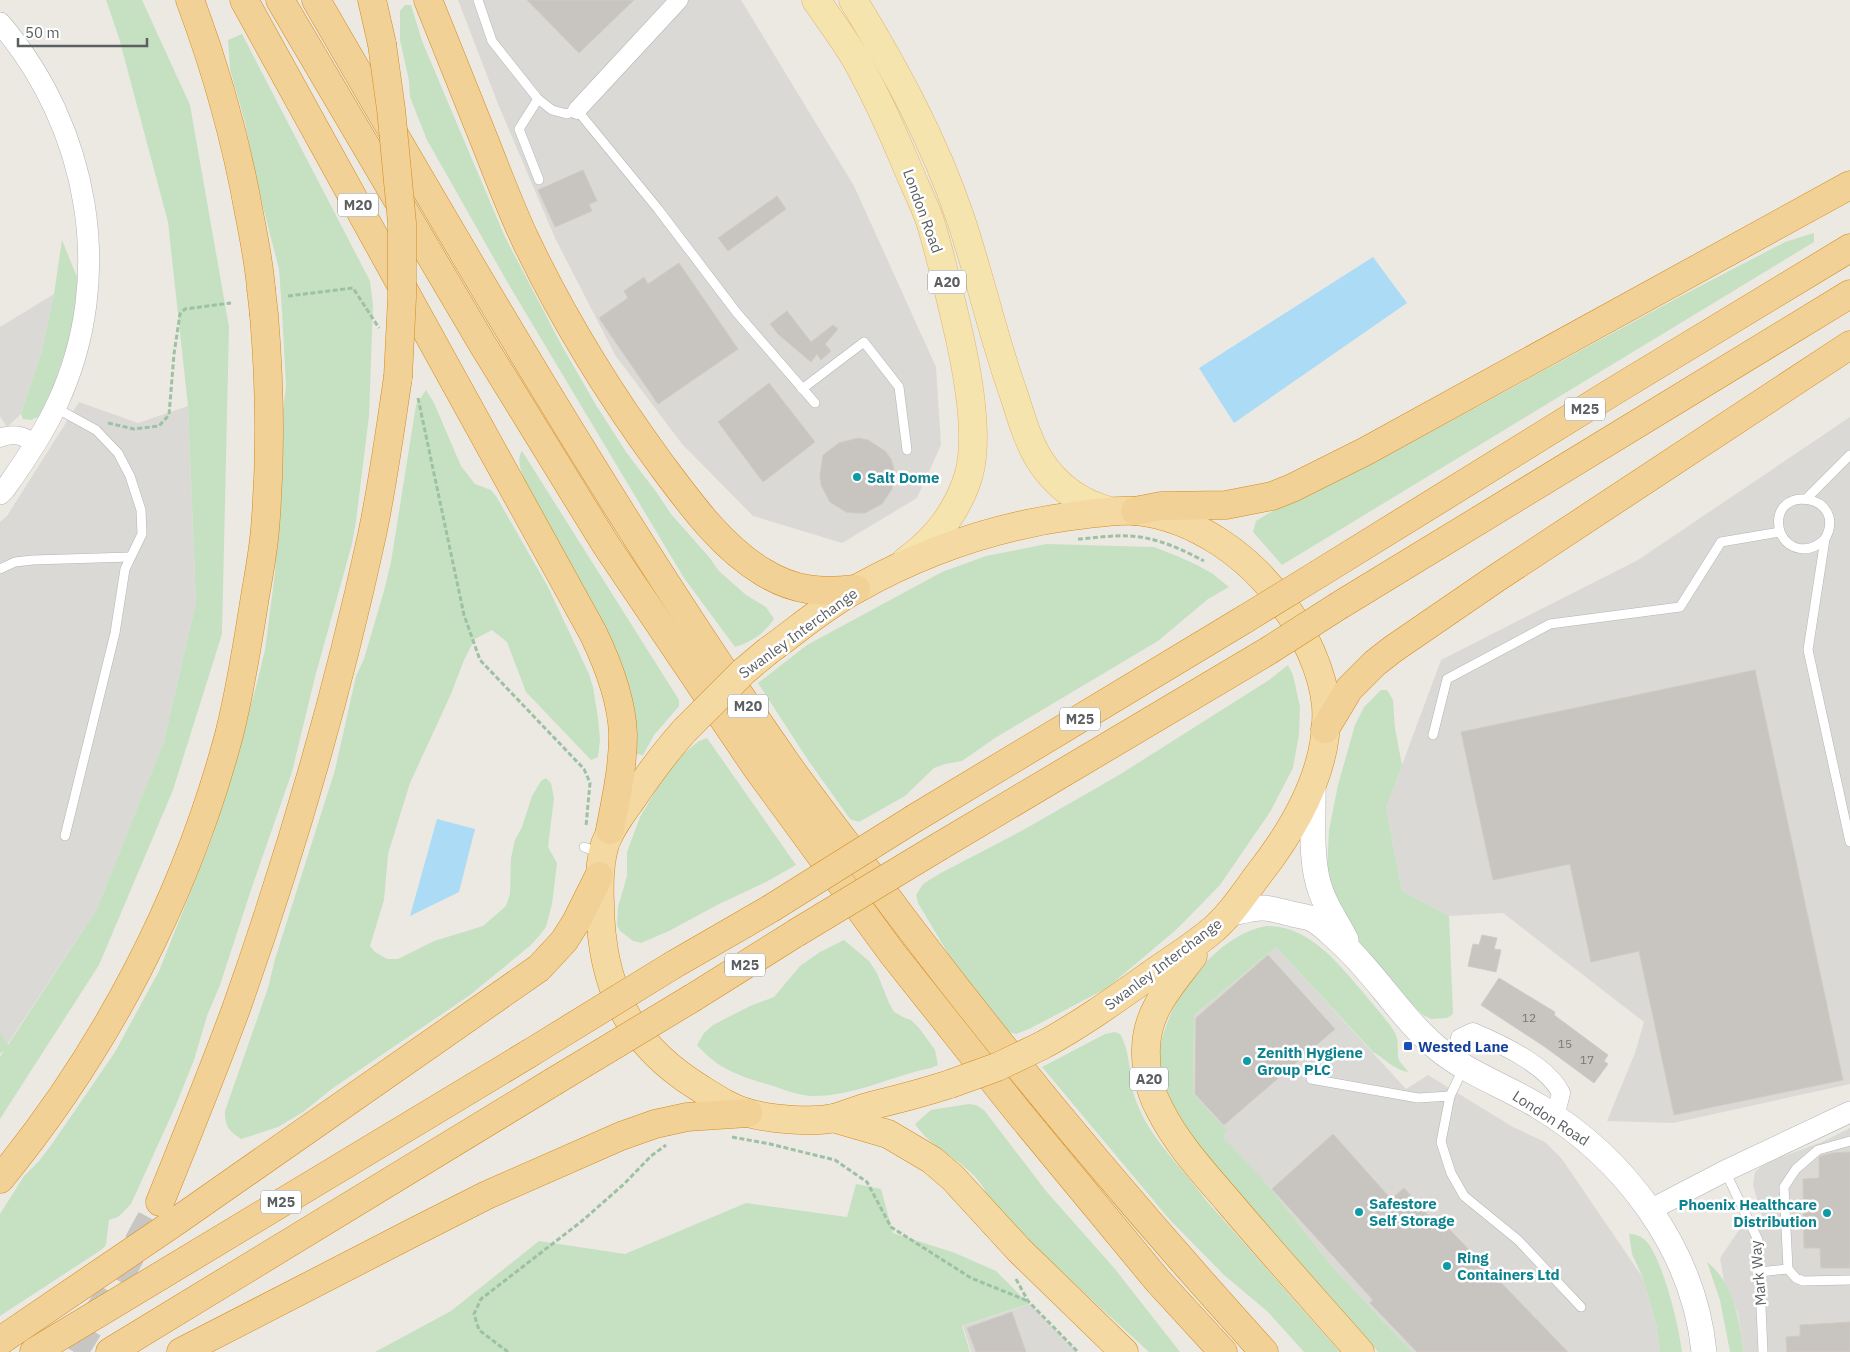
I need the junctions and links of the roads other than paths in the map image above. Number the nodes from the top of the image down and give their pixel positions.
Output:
1 (190, 0) edge
2 (244, 0) edge
3 (280, 0) edge
4 (316, 0) edge
5 (372, 0) edge
6 (428, 0) edge
7 (478, 0) edge
8 (679, 0) edge
9 (816, 0) edge
10 (853, 0) edge
11 (0, 22) edge
12 (538, 99) junction
13 (577, 110) junction
14 (539, 180) dead end
15 (1850, 184) edge
16 (1850, 248) edge
17 (1850, 294) edge
18 (1850, 345) edge
19 (802, 388) junction
20 (815, 403) dead end
21 (56, 407) junction
22 (0, 438) edge
23 (36, 444) junction
24 (907, 450) dead end
25 (1850, 455) edge
26 (0, 494) edge
27 (1807, 498) junction
28 (1123, 511) junction
29 (1780, 532) junction
30 (1825, 539) junction
31 (130, 557) junction
32 (899, 567) junction
33 (0, 569) edge
34 (856, 589) junction
35 (1325, 729) junction
36 (1434, 735) dead end
37 (1313, 782) junction
38 (65, 836) dead end
39 (1850, 842) edge
40 (599, 852) junction
41 (1219, 923) junction
42 (1354, 953) junction
43 (1460, 1038) dead end
44 (1465, 1067) junction
45 (1311, 1079) dead end
46 (1450, 1096) junction
47 (1850, 1112) edge
48 (748, 1113) junction
49 (1555, 1117) junction
50 (833, 1118) junction
51 (1850, 1142) edge
52 (1725, 1171) junction
53 (0, 1179) edge
54 (160, 1202) tunnel mouth
55 (1650, 1210) junction
56 (1788, 1269) junction
57 (1759, 1272) junction
58 (1850, 1280) edge
59 (1581, 1308) dead end
60 (0, 1341) edge
61 (34, 1352) edge
62 (110, 1352) edge
63 (181, 1352) edge
64 (1124, 1352) edge
65 (1223, 1352) edge
66 (1264, 1352) edge
67 (1360, 1352) edge
68 (1704, 1352) edge
69 (1763, 1352) edge

1 - 53 highway, bridge
2 - 40 highway, M20
3 - 65 highway, M20
4 - 66 highway, M20
5 - 54 highway, bridge
6 - 34 highway
7 - 12 lane
8 - 13 street
9 - 32 main road, London Road / A20
10 - 28 main road, London Road / A20
11 - 21 street
12 - 13 lane
12 - 14 lane
13 - 19 lane
15 - 28 highway
16 - 61 highway, M25, bridge
17 - 62 highway, M25, bridge
18 - 35 highway
19 - 20 lane
19 - 24 lane
21 - 23 street
21 - 31 lane
22 - 23 street
23 - 26 street
25 - 27 lane
27 - 29 lane
27 - 30 lane
28 - 32 highway, Swanley Interchange
28 - 35 highway, Swanley Interchange
29 - 30 lane
29 - 36 lane
30 - 39 lane
31 - 33 lane
31 - 38 lane
32 - 34 highway, Swanley Interchange
34 - 40 highway, Swanley Interchange, bridge
35 - 37 highway, Swanley Interchange
37 - 41 highway, Swanley Interchange
37 - 42 main road, London Road
40 - 48 highway, Swanley Interchange
40 - 60 highway
41 - 42 main road, London Road
41 - 50 highway, Swanley Interchange, bridge
41 - 67 highway, A20
42 - 44 main road, London Road
43 - 49 street
44 - 46 lane
44 - 49 main road, London Road
45 - 46 lane
46 - 59 lane
47 - 52 street
48 - 50 highway, Swanley Interchange
48 - 63 highway
49 - 55 main road, London Road
50 - 64 highway
51 - 56 lane
52 - 55 street
52 - 57 lane, Mark Way
55 - 68 main road, London Road
56 - 57 lane
56 - 58 lane
57 - 69 lane, Mark Way

